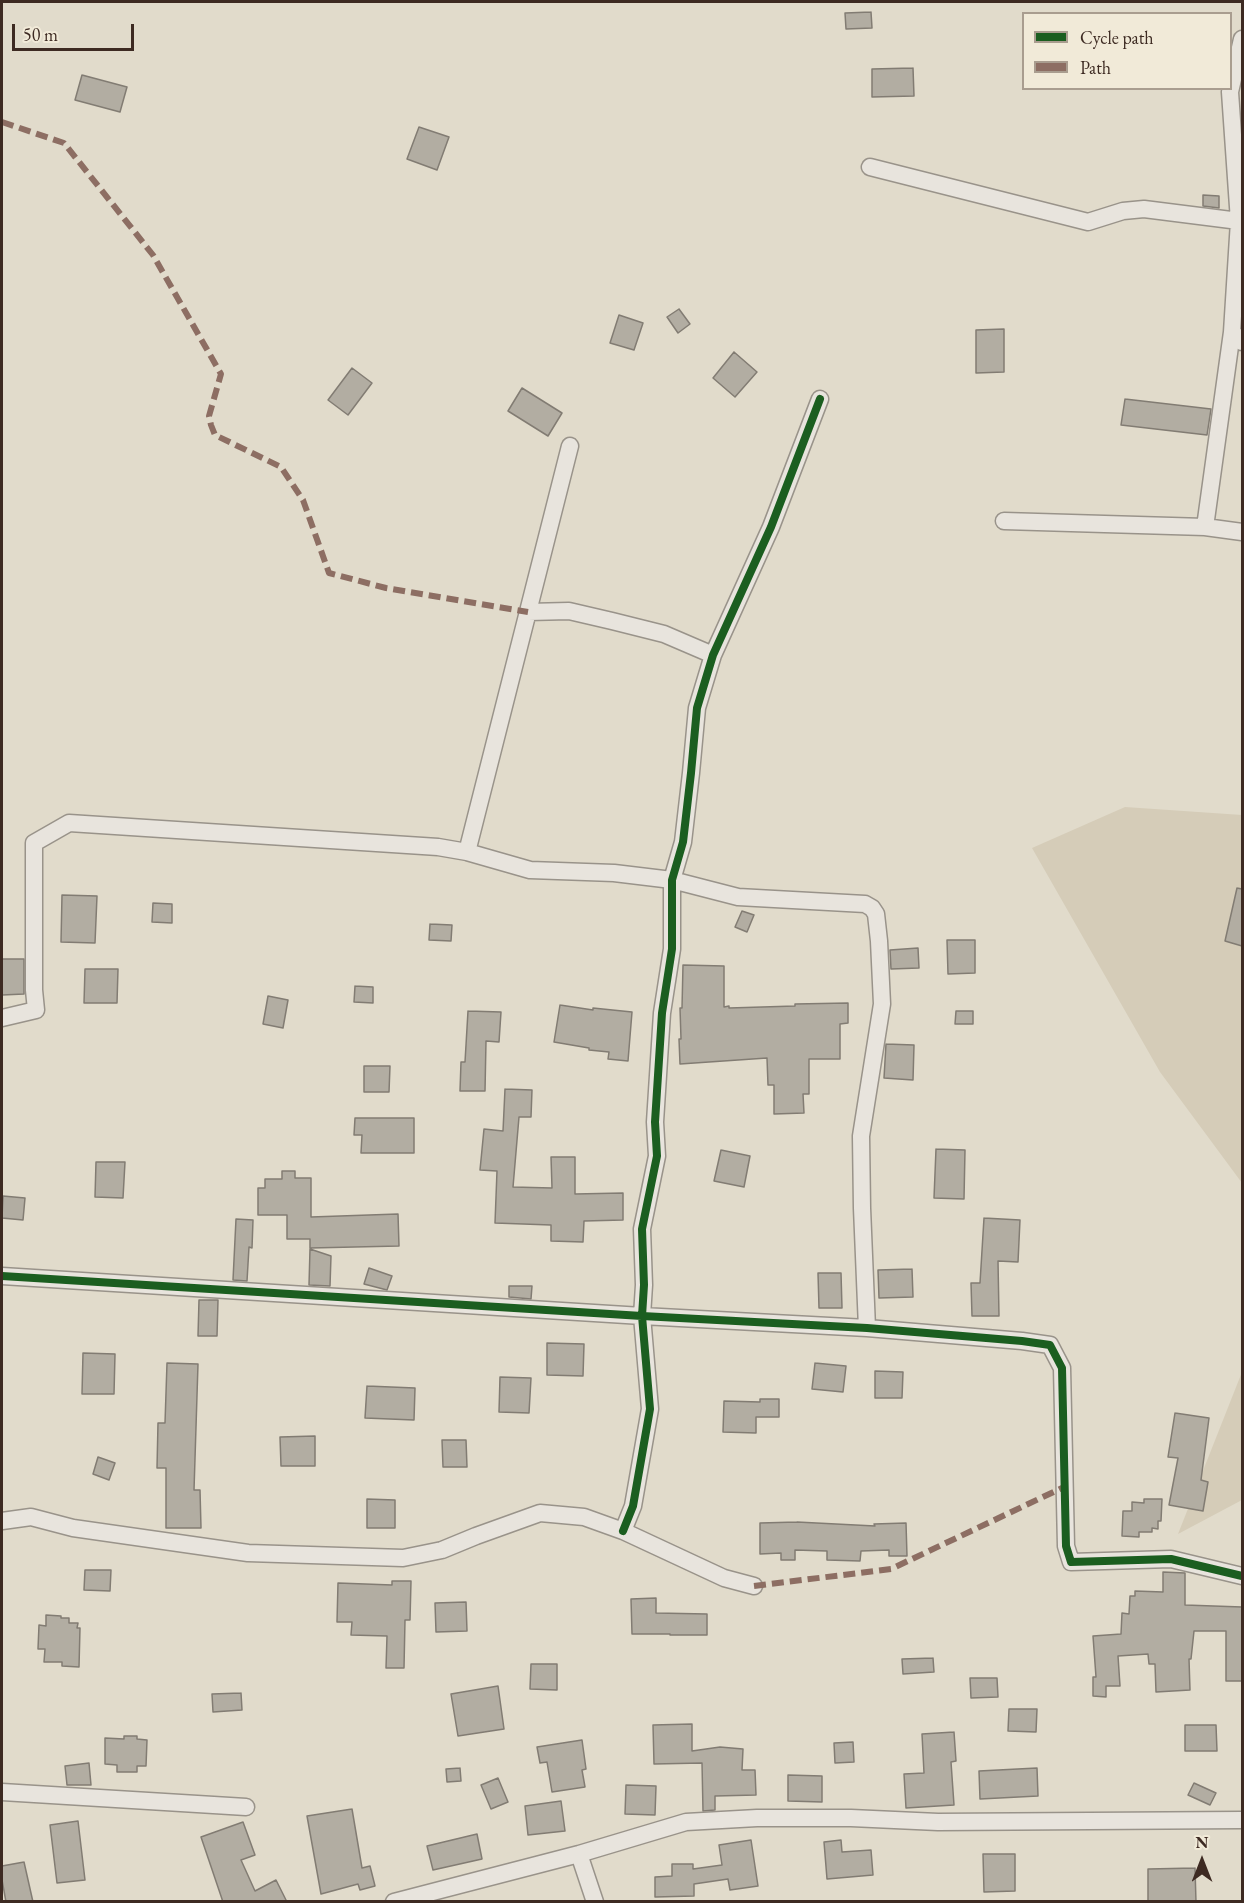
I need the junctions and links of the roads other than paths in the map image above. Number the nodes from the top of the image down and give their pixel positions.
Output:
1 (1242, 39) edge
2 (1232, 83) edge
3 (1230, 90) edge
4 (870, 167) dead end
5 (1239, 221) junction
6 (1237, 337) edge
7 (820, 399) dead end
8 (570, 446) dead end
9 (1004, 521) dead end
10 (1205, 527) junction
11 (1242, 532) edge
12 (528, 612) junction
13 (712, 656) junction
14 (467, 852) junction
15 (672, 880) junction
16 (2, 1018) edge
17 (2, 1276) edge
18 (642, 1316) junction
19 (867, 1328) junction
20 (2, 1521) edge
21 (624, 1531) junction
22 (1242, 1576) edge
23 (754, 1586) dead end
24 (2, 1792) edge
25 (246, 1807) dead end
26 (1242, 1820) edge
27 (579, 1854) junction
28 (394, 1902) edge
29 (595, 1902) edge

1 - 2 street
3 - 5 street
4 - 5 street
5 - 6 street
6 - 10 street
7 - 13 street
8 - 12 street
9 - 10 street
10 - 11 street
12 - 13 street
12 - 14 street
13 - 15 street
14 - 15 street
14 - 16 street
15 - 18 street
15 - 19 street
17 - 18 street
18 - 19 street
18 - 21 street
19 - 22 street
20 - 21 street
21 - 23 street
24 - 25 street
26 - 27 street
27 - 28 street
27 - 29 street

